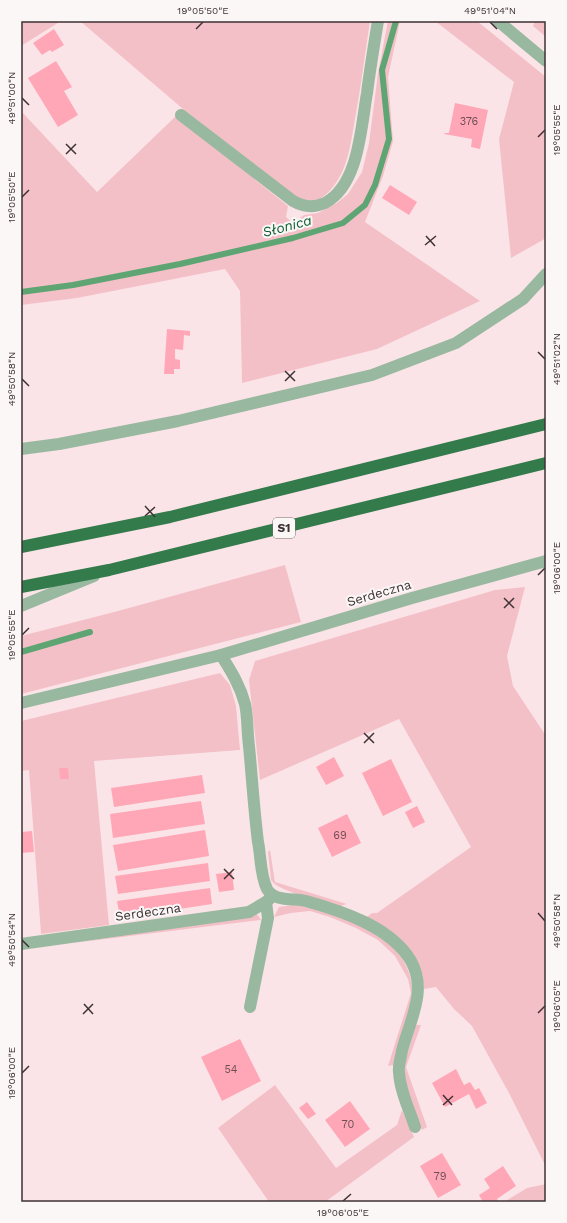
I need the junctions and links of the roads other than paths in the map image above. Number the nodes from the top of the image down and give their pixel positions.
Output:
1 (378, 21) edge
2 (498, 21) edge
3 (510, 25) edge
4 (546, 61) edge
5 (180, 115) dead end
6 (546, 274) edge
7 (546, 424) edge
8 (21, 449) edge
9 (546, 463) edge
10 (21, 547) edge
11 (546, 561) edge
12 (110, 570) junction
13 (21, 587) edge
14 (21, 606) edge
15 (221, 655) junction
16 (21, 703) edge
17 (270, 899) junction
18 (21, 944) edge
19 (250, 1007) dead end
20 (415, 1127) dead end

1 - 5 street
2 - 3 street
3 - 4 street
6 - 8 street
7 - 10 highway
9 - 12 highway, S1
11 - 15 street, Serdeczna
12 - 13 highway, S1
12 - 14 street
15 - 16 street, Serdeczna
15 - 17 street
17 - 18 street, Serdeczna
17 - 19 street
17 - 20 street

